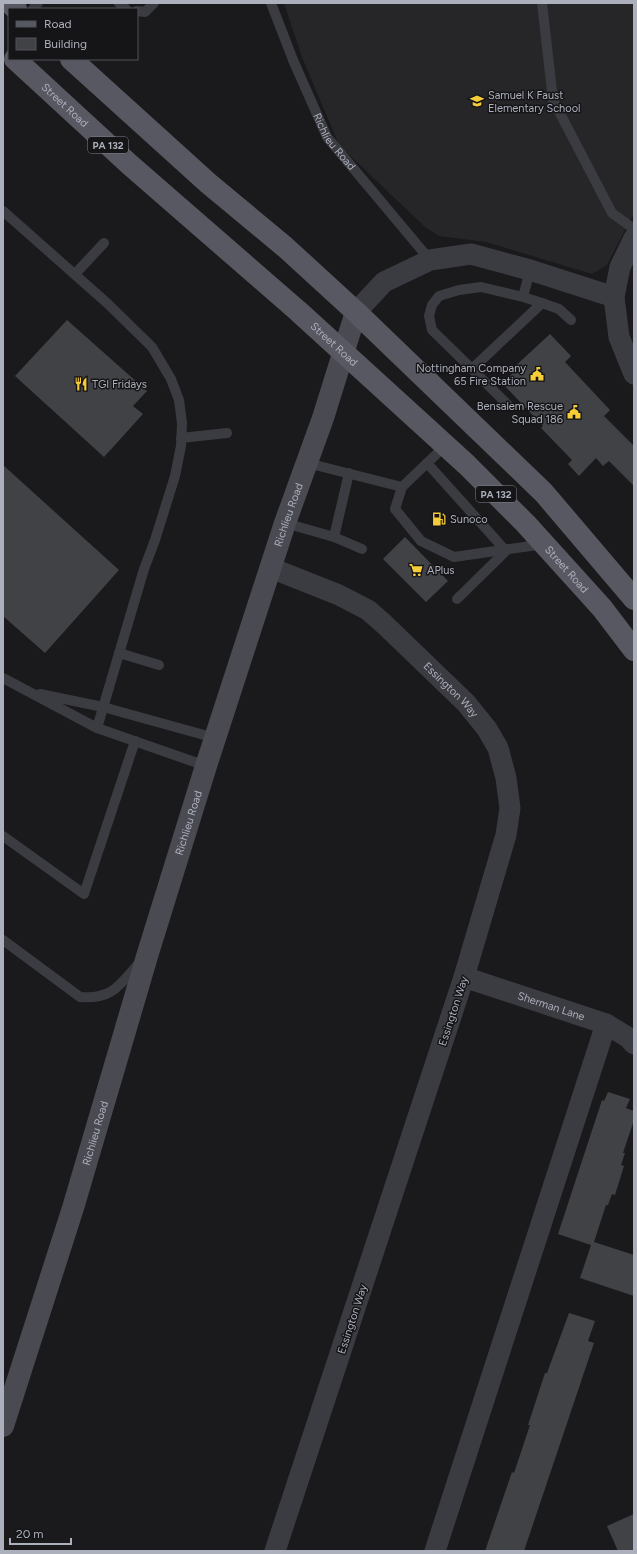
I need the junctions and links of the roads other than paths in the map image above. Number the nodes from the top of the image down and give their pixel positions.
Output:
1 (154, 3) edge
2 (271, 3) edge
3 (542, 3) edge
4 (138, 11) edge
5 (16, 60) edge
6 (72, 60) edge
7 (3, 211) edge
8 (634, 229) edge
9 (634, 238) edge
10 (104, 242) dead end
11 (430, 260) junction
12 (530, 270) junction
13 (75, 274) junction
14 (523, 297) junction
15 (614, 297) junction
16 (542, 303) junction
17 (356, 312) junction
18 (571, 320) dead end
19 (343, 353) junction
20 (472, 369) junction
21 (634, 374) edge
22 (508, 405) dead end
23 (228, 433) dead end
24 (182, 438) junction
25 (445, 446) junction
26 (307, 463) junction
27 (426, 464) junction
28 (349, 473) junction
29 (402, 487) junction
30 (285, 523) junction
31 (334, 537) junction
32 (544, 544) junction
33 (362, 549) dead end
34 (506, 551) junction
35 (271, 568) junction
36 (457, 599) dead end
37 (634, 599) edge
38 (634, 650) edge
39 (119, 653) junction
40 (160, 665) dead end
41 (3, 678) edge
42 (31, 692) junction
43 (102, 707) junction
44 (97, 728) junction
45 (215, 738) junction
46 (135, 741) junction
47 (206, 766) junction
48 (3, 836) edge
49 (3, 940) edge
50 (148, 953) junction
51 (464, 977) junction
52 (606, 1024) junction
53 (634, 1044) edge
54 (3, 1426) edge
55 (275, 1551) edge
56 (435, 1551) edge

1 - 4 lane
2 - 11 lane, Richlieu Road
3 - 8 lane
5 - 19 main road, Street Road / PA 132
6 - 17 main road, PA 132
7 - 13 lane
9 - 15 street
10 - 13 lane
11 - 12 street, Richlieu Road
11 - 17 street, Richlieu Road
12 - 14 lane
12 - 15 street, Richlieu Road
13 - 24 lane
14 - 16 lane
14 - 20 lane
15 - 21 street
16 - 18 lane
16 - 20 lane
17 - 19 main road, Richlieu Road
17 - 37 main road, PA 132
19 - 25 main road, Street Road / PA 132
19 - 26 main road, Richlieu Road
20 - 22 lane
23 - 24 lane
24 - 39 lane
25 - 27 lane
25 - 32 main road, Street Road / PA 132
26 - 28 lane
26 - 30 main road, Richlieu Road
27 - 29 lane
27 - 34 lane
28 - 29 lane
28 - 31 lane
29 - 34 lane
30 - 31 lane
30 - 35 main road, Richlieu Road
31 - 33 lane
32 - 34 lane
32 - 38 main road, Street Road / PA 132
34 - 36 lane
35 - 45 main road, Richlieu Road
35 - 51 street, Essington Way
39 - 40 lane
39 - 43 lane
41 - 42 lane
42 - 43 lane
42 - 44 lane
43 - 44 lane
43 - 45 lane
44 - 46 lane
45 - 47 main road, Richlieu Road
46 - 47 lane
46 - 48 lane
47 - 50 main road, Richlieu Road
49 - 50 lane
50 - 54 main road, Richlieu Road
51 - 52 street, Sherman Lane
51 - 55 street, Essington Way
52 - 53 street, Sherman Lane
52 - 56 street

